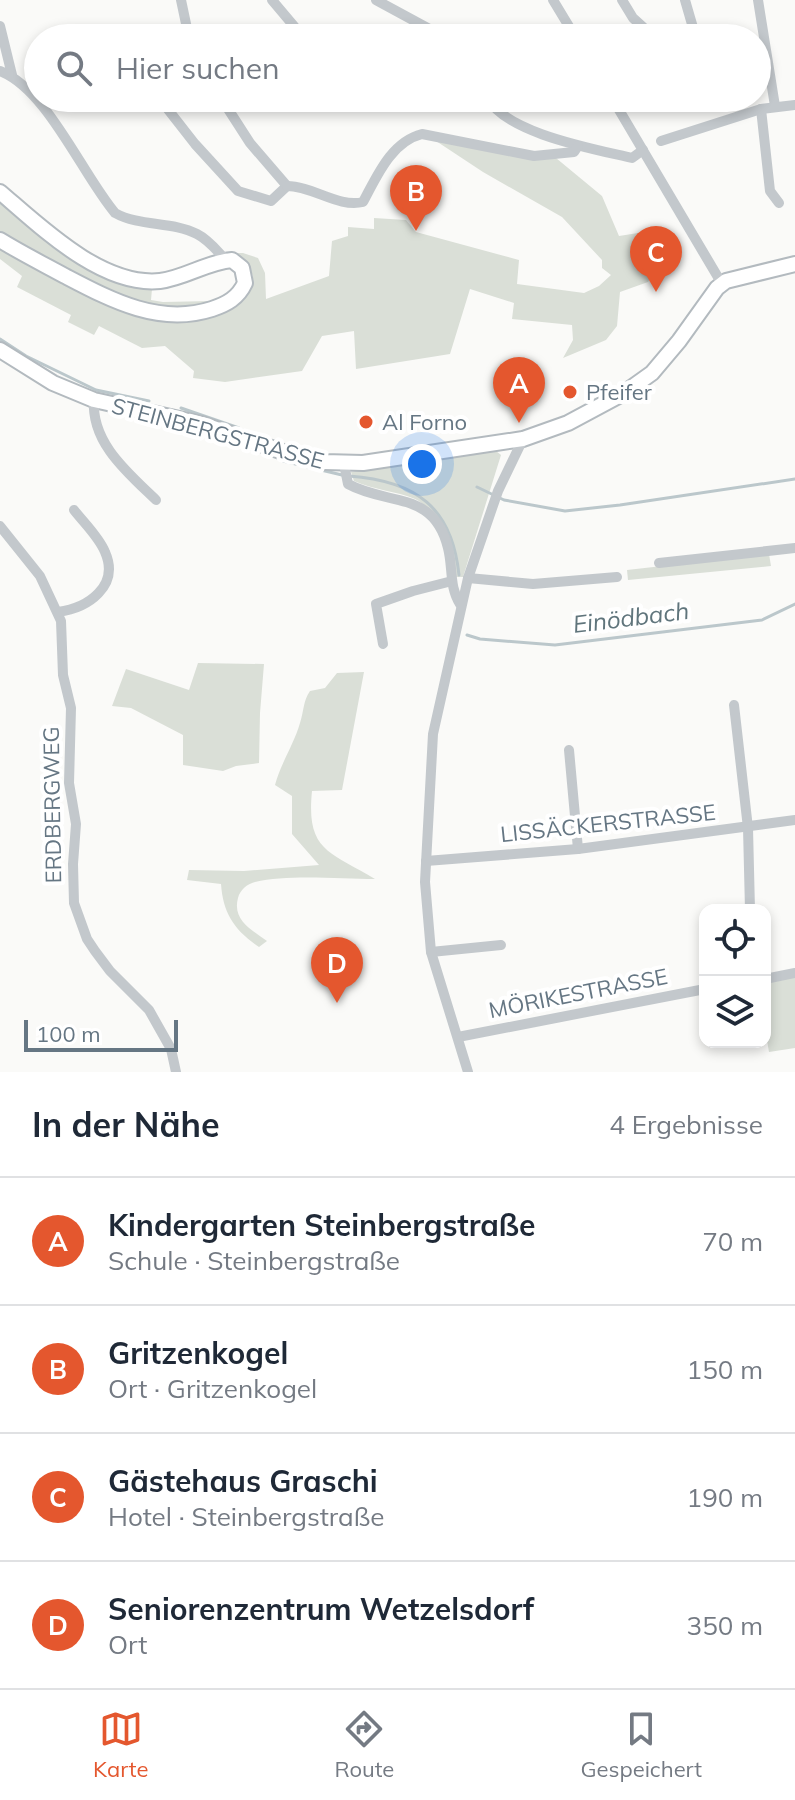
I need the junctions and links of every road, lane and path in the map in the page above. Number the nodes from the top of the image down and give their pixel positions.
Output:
1 (181, 0) edge
2 (272, 0) edge
3 (376, 0) edge
4 (553, 0) edge
5 (622, 0) edge
6 (685, 0) edge
7 (758, 0) edge
8 (186, 24) edge
9 (292, 24) edge
10 (420, 24) edge
11 (568, 24) edge
12 (640, 24) edge
13 (692, 24) edge
14 (762, 24) edge
15 (0, 26) edge
16 (0, 71) edge
17 (12, 75) junction
18 (771, 81) edge
19 (24, 87) edge
20 (795, 105) edge
21 (775, 106) junction
22 (771, 107) edge
23 (47, 112) edge
24 (170, 112) edge
25 (230, 112) edge
26 (498, 112) edge
27 (620, 112) edge
28 (752, 112) edge
29 (761, 112) edge
30 (661, 141) dead end
31 (578, 146) junction
32 (643, 150) junction
33 (287, 186) junction
34 (0, 192) edge
35 (779, 203) dead end
36 (0, 240) edge
37 (226, 260) junction
38 (795, 264) edge
39 (722, 284) junction
40 (0, 350) edge
41 (94, 400) junction
42 (523, 439) junction
43 (346, 475) junction
44 (156, 500) dead end
45 (74, 510) dead end
46 (0, 526) edge
47 (795, 548) edge
48 (659, 563) dead end
49 (617, 577) dead end
50 (468, 578) junction
51 (452, 581) junction
52 (460, 604) junction
53 (58, 612) junction
54 (383, 644) dead end
55 (734, 705) dead end
56 (569, 750) dead end
57 (795, 820) edge
58 (748, 828) junction
59 (578, 849) junction
60 (426, 861) junction
61 (750, 904) edge
62 (501, 945) dead end
63 (431, 952) junction
64 (795, 973) edge
65 (771, 978) edge
66 (699, 990) edge
67 (458, 1037) junction
68 (176, 1072) edge
69 (468, 1072) edge

1 - 8 street
2 - 9 street
3 - 10 street
4 - 11 street
5 - 12 street
6 - 13 street
7 - 14 street
15 - 17 street
16 - 17 street
17 - 19 street
18 - 21 street
20 - 21 street
21 - 22 street
23 - 37 street
24 - 33 street
25 - 33 street
26 - 31 street
27 - 32 street
28 - 30 street
29 - 35 street
31 - 32 street
31 - 33 street
32 - 39 street
34 - 37 main road
36 - 37 main road
38 - 39 main road
39 - 42 main road, STEINBERGSTRASSE
40 - 41 main road, STEINBERGSTRASSE
41 - 43 main road, STEINBERGSTRASSE
41 - 44 street
42 - 43 main road, STEINBERGSTRASSE
42 - 50 street
43 - 51 street
45 - 53 street
46 - 53 street, ERDBERGWEG
47 - 48 street
49 - 50 street
50 - 52 street
51 - 52 street
51 - 54 street
52 - 60 street
53 - 68 street, ERDBERGWEG
55 - 58 street
56 - 59 street
57 - 58 street, LISSÄCKERSTRASSE
58 - 59 street, LISSÄCKERSTRASSE
58 - 61 street
59 - 60 street, LISSÄCKERSTRASSE
60 - 63 street
62 - 63 street
63 - 67 street
64 - 65 street
66 - 67 street, MÖRIKESTRASSE
67 - 69 street

